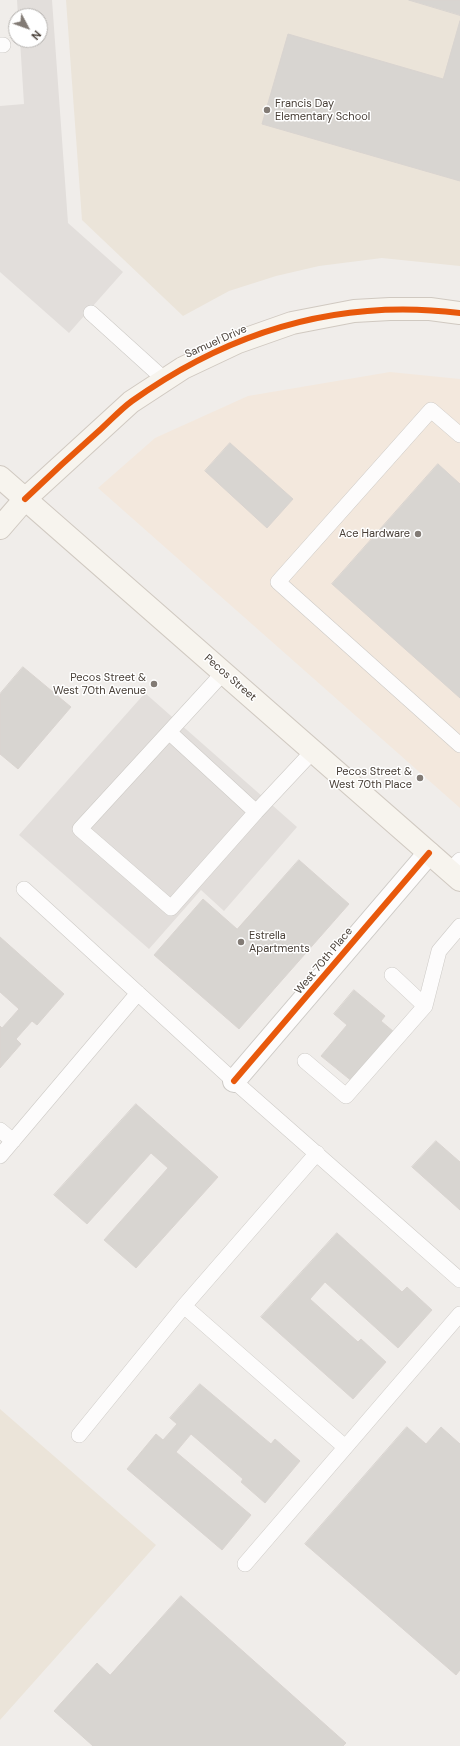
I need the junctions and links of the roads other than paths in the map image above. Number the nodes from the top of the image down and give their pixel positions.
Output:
1 (91, 313) dead end
2 (460, 313) edge
3 (165, 380) junction
4 (460, 435) edge
5 (0, 477) edge
6 (25, 499) junction
7 (0, 528) edge
8 (224, 672) junction
9 (169, 732) junction
10 (460, 745) edge
11 (313, 751) junction
12 (256, 812) junction
13 (429, 853) junction
14 (457, 870) edge
15 (24, 889) dead end
16 (460, 926) edge
17 (392, 975) dead end
18 (138, 993) junction
19 (426, 1006) junction
20 (305, 1061) dead end
21 (234, 1081) junction
22 (0, 1130) edge
23 (13, 1141) junction
24 (317, 1154) junction
25 (0, 1156) edge
26 (460, 1280) edge
27 (184, 1306) junction
28 (460, 1314) edge
29 (79, 1435) dead end
30 (345, 1447) junction
31 (245, 1564) dead end

1 - 3 lane
2 - 3 main road, Samuel Drive
3 - 6 main road, Samuel Drive
4 - 10 lane
5 - 6 main road, Pecos Street
6 - 7 main road, Samuel Drive
6 - 8 main road, Pecos Street
8 - 9 lane
8 - 11 main road, Pecos Street
9 - 12 lane
9 - 12 lane
11 - 12 lane
11 - 13 main road, Pecos Street
13 - 14 main road, Pecos Street
13 - 21 street, West 70th Place
15 - 18 lane
16 - 19 lane
17 - 19 lane
18 - 21 lane
18 - 23 lane
19 - 20 lane
21 - 24 lane
22 - 23 lane
23 - 25 lane
24 - 26 lane
24 - 27 lane
27 - 29 lane
27 - 30 lane
28 - 30 lane
30 - 31 lane

